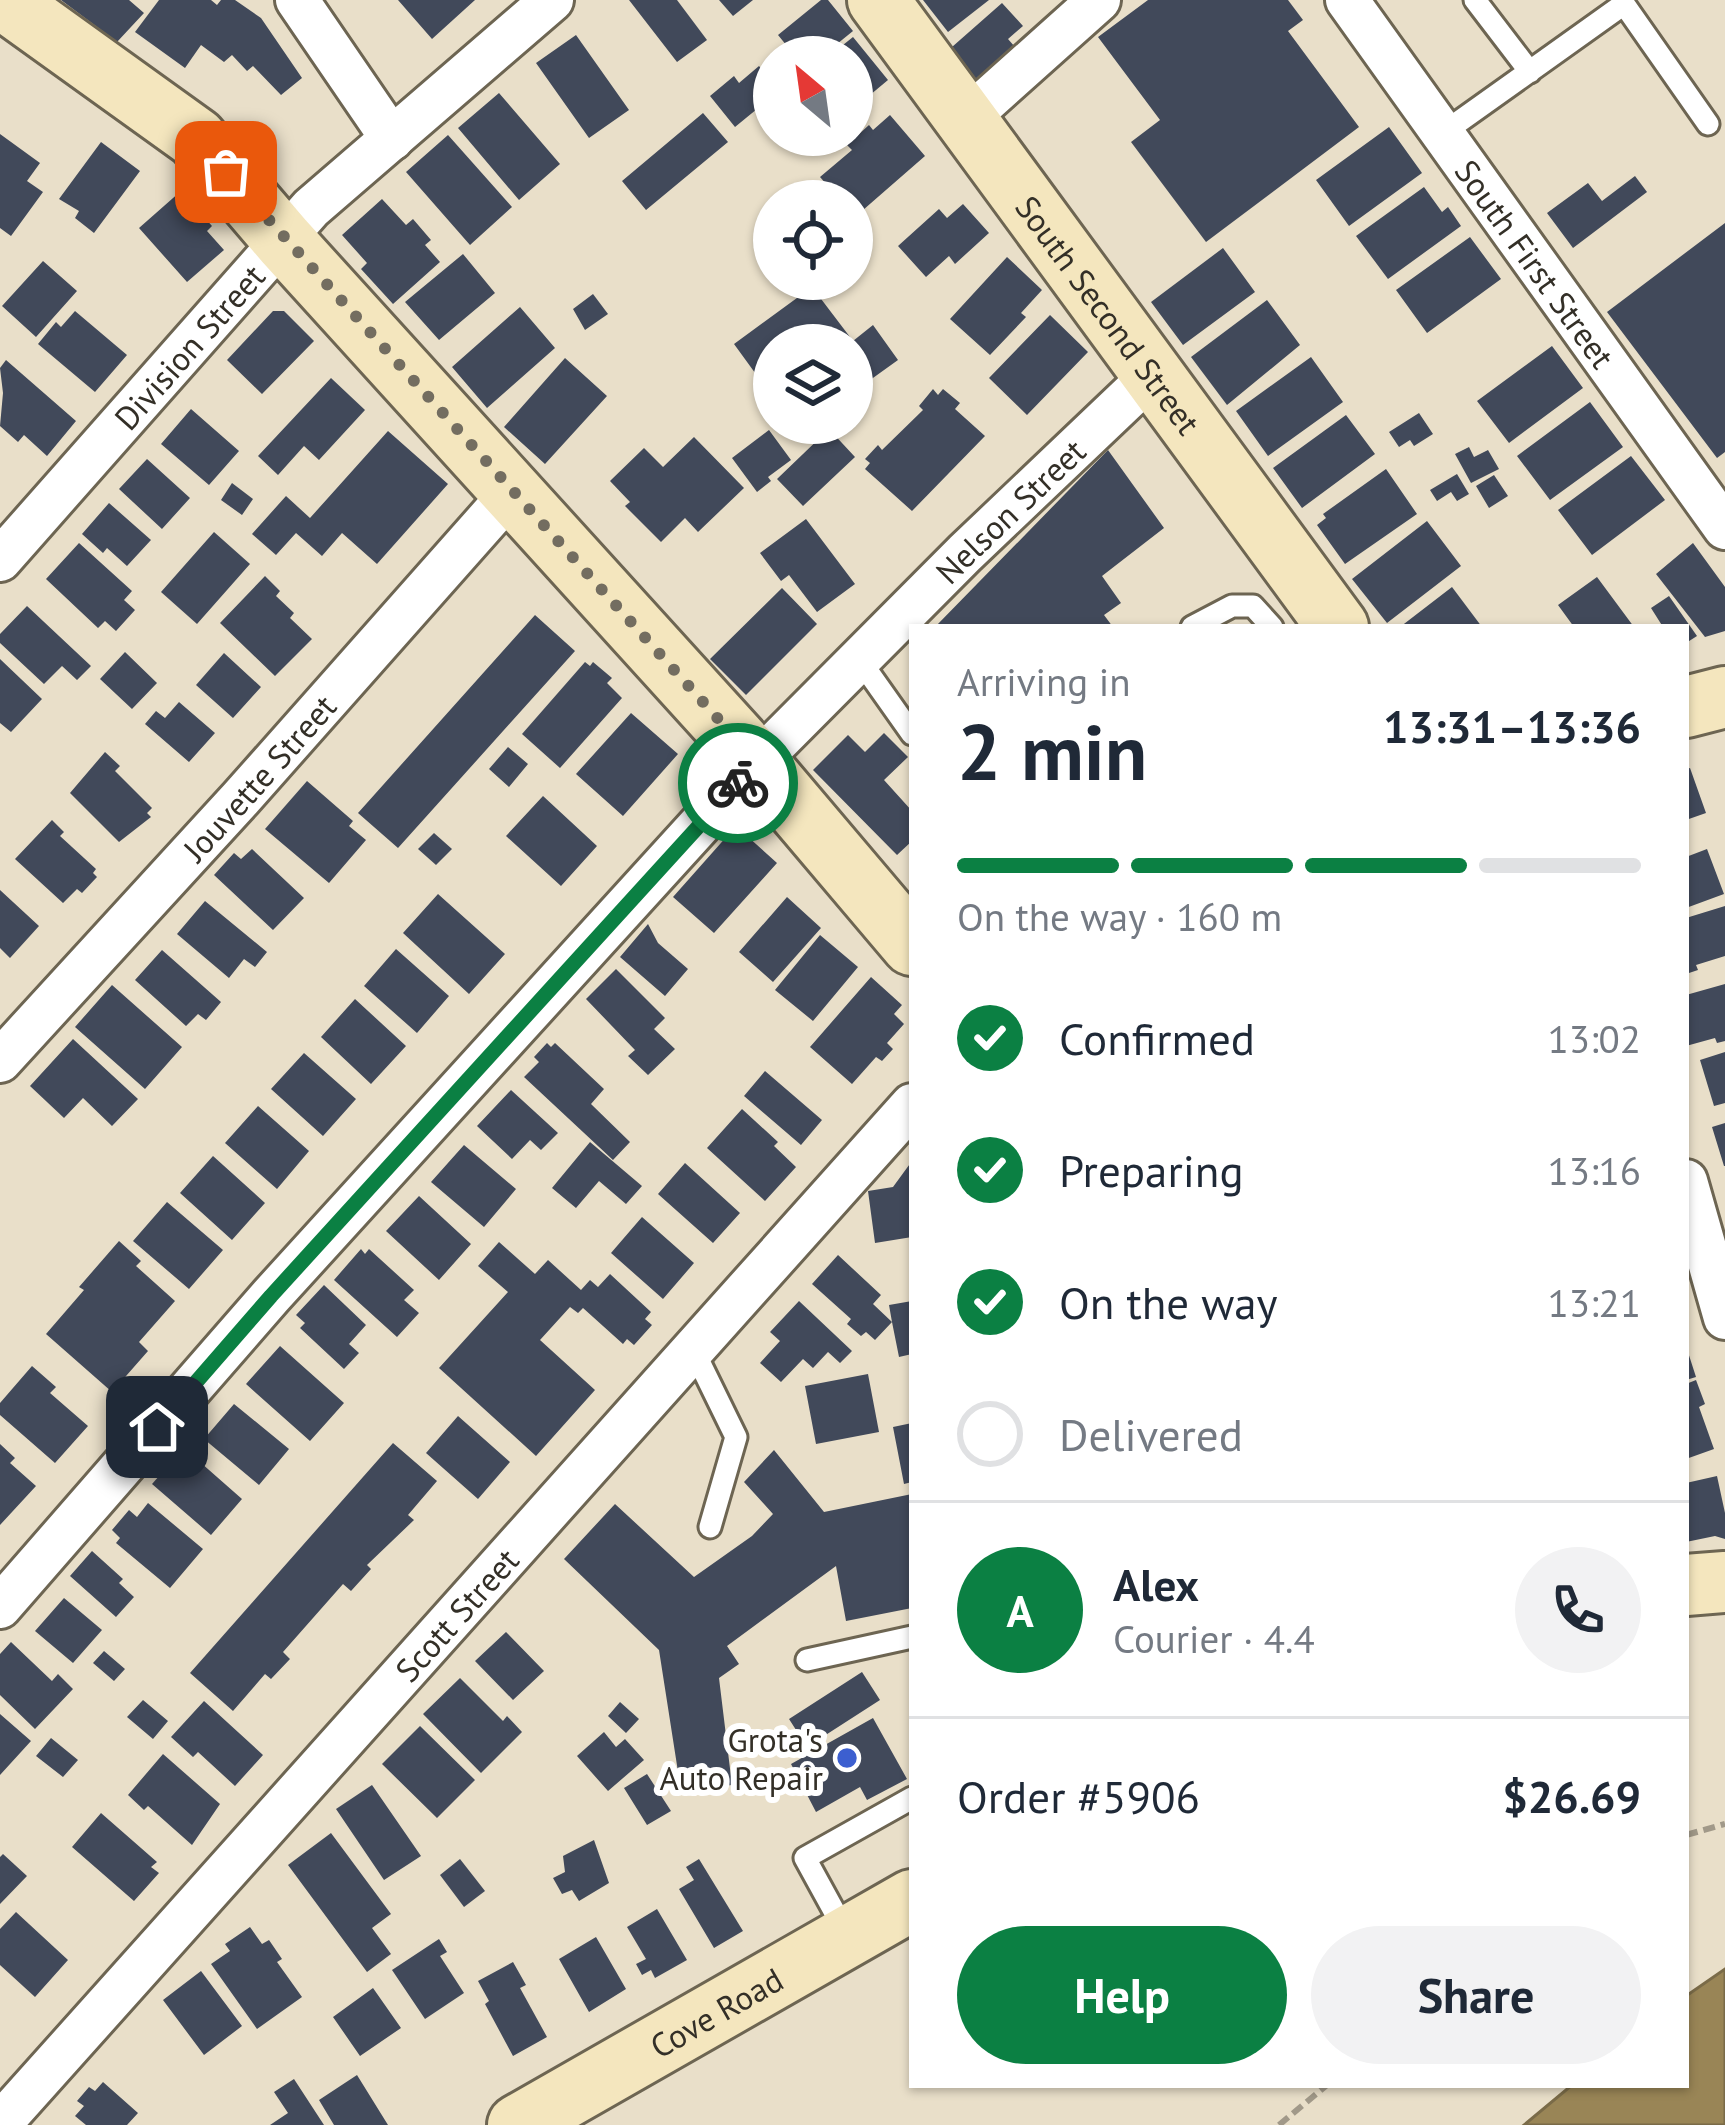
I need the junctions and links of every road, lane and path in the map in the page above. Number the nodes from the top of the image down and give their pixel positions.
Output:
1 (4, 0) edge
2 (297, 0) edge
3 (552, 0) edge
4 (878, 0) edge
5 (1099, 0) edge
6 (1347, 0) edge
7 (1475, 0) edge
8 (1622, 2) edge
9 (1530, 72) junction
10 (965, 119) junction
11 (1708, 124) dead end
12 (1444, 133) junction
13 (392, 139) junction
14 (284, 241) junction
15 (1152, 375) junction
16 (512, 492) junction
17 (1723, 520) edge
18 (0, 560) edge
19 (1198, 624) edge
20 (1269, 624) edge
21 (1333, 624) edge
22 (859, 659) junction
23 (1725, 697) edge
24 (1689, 706) edge
25 (909, 730) edge
26 (757, 762) junction
27 (909, 936) edge
28 (0, 1061) edge
29 (909, 1108) edge
30 (1689, 1192) edge
31 (1725, 1318) edge
32 (694, 1352) junction
33 (710, 1526) dead end
34 (1725, 1582) edge
35 (1689, 1585) edge
36 (0, 1607) edge
37 (909, 1638) edge
38 (806, 1660) dead end
39 (909, 1800) edge
40 (1725, 1824) edge
41 (1689, 1834) edge
42 (909, 1902) edge
43 (848, 1937) junction
44 (1323, 2088) edge
45 (0, 2124) edge
46 (518, 2125) edge
47 (1279, 2125) edge

1 - 14 main road
2 - 13 street
3 - 13 street, Division Street
4 - 10 main road, South Second Street
5 - 10 street
6 - 12 street, South First Street
7 - 9 lane
8 - 9 lane
8 - 11 lane
9 - 12 lane
10 - 15 main road, South Second Street
12 - 17 street, South First Street
13 - 14 street, Division Street
14 - 16 main road
14 - 18 street, Division Street
15 - 21 main road, South Second Street
15 - 22 street, Nelson Street
16 - 26 main road
16 - 28 street, Jouvette Street
19 - 20 lane
22 - 25 lane
22 - 26 street, Nelson Street
23 - 24 main road
26 - 27 main road
26 - 36 street, Nelson Street
29 - 32 street, Scott Street
30 - 31 street
32 - 33 lane
32 - 45 street, Scott Street
34 - 35 main road
37 - 38 lane
39 - 43 lane
40 - 41 path
42 - 43 main road, Cove Road
43 - 46 main road, Cove Road
44 - 47 path

